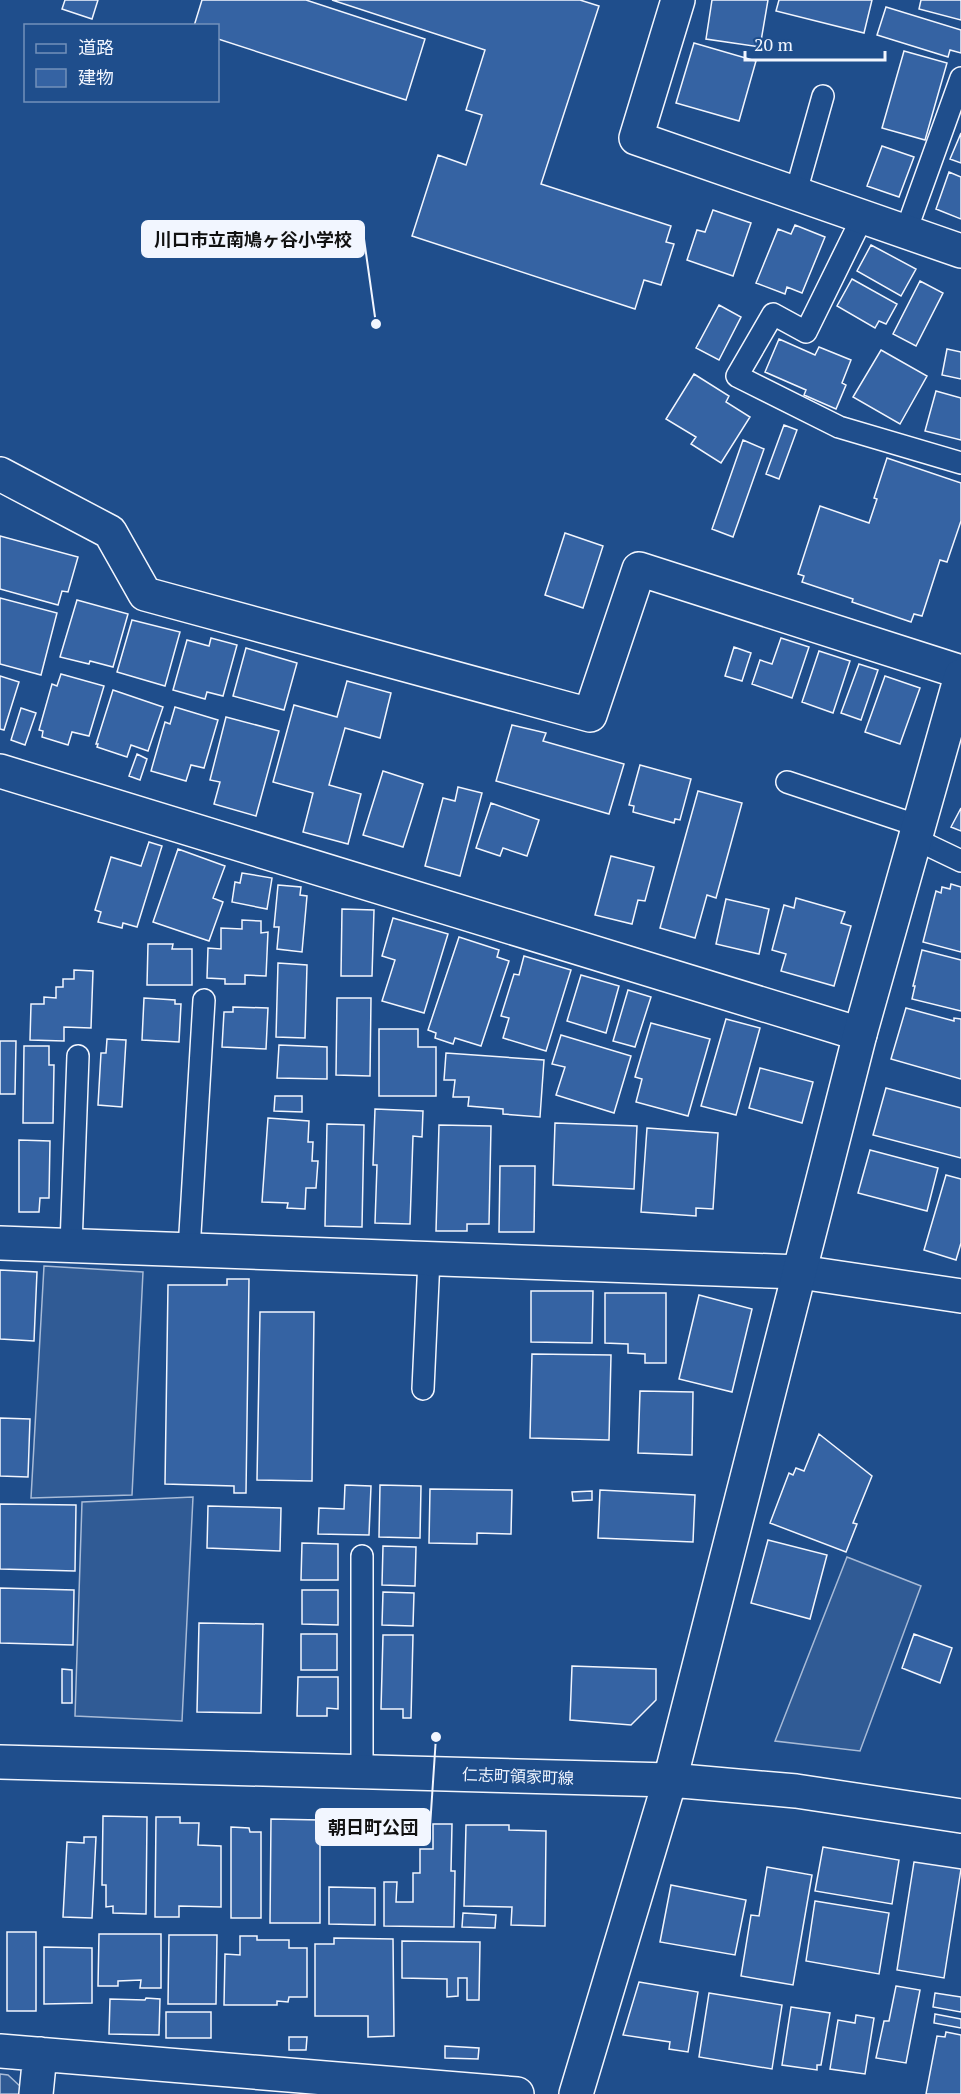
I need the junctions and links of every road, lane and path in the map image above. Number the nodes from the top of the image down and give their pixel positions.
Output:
1 (678, 0) edge
2 (961, 78) edge
3 (823, 96) dead end
4 (796, 192) junction
5 (863, 216) junction
6 (906, 231) junction
7 (961, 251) edge
8 (961, 463) edge
9 (0, 474) edge
10 (961, 674) edge
11 (0, 771) edge
12 (787, 782) dead end
13 (917, 832) junction
14 (961, 861) edge
15 (204, 1000) dead end
16 (860, 1034) junction
17 (78, 1056) dead end
18 (0, 1243) edge
19 (71, 1245) junction
20 (189, 1250) junction
21 (429, 1259) junction
22 (800, 1272) junction
23 (961, 1296) edge
24 (423, 1389) dead end
25 (362, 1556) dead end
26 (0, 1762) edge
27 (362, 1771) junction
28 (670, 1780) junction
29 (961, 1816) edge
30 (0, 2051) edge
31 (40, 2054) junction
32 (36, 2094) edge
33 (518, 2094) edge
34 (576, 2094) edge

1 - 4 street
2 - 6 lane
3 - 4 lane
4 - 5 street
5 - 6 street
5 - 8 lane
6 - 7 street
9 - 10 street
10 - 13 street
11 - 16 street
12 - 13 lane
13 - 14 lane
13 - 16 street
15 - 20 lane
16 - 22 street
17 - 19 lane
18 - 19 street
19 - 20 street
20 - 21 street
21 - 22 street
21 - 24 lane
22 - 23 street
22 - 28 street
25 - 27 lane
26 - 27 street, 仁志町領家町線
27 - 28 street, 仁志町領家町線
28 - 29 street, 仁志町領家町線
28 - 34 street
30 - 31 street
31 - 32 street
31 - 33 street

